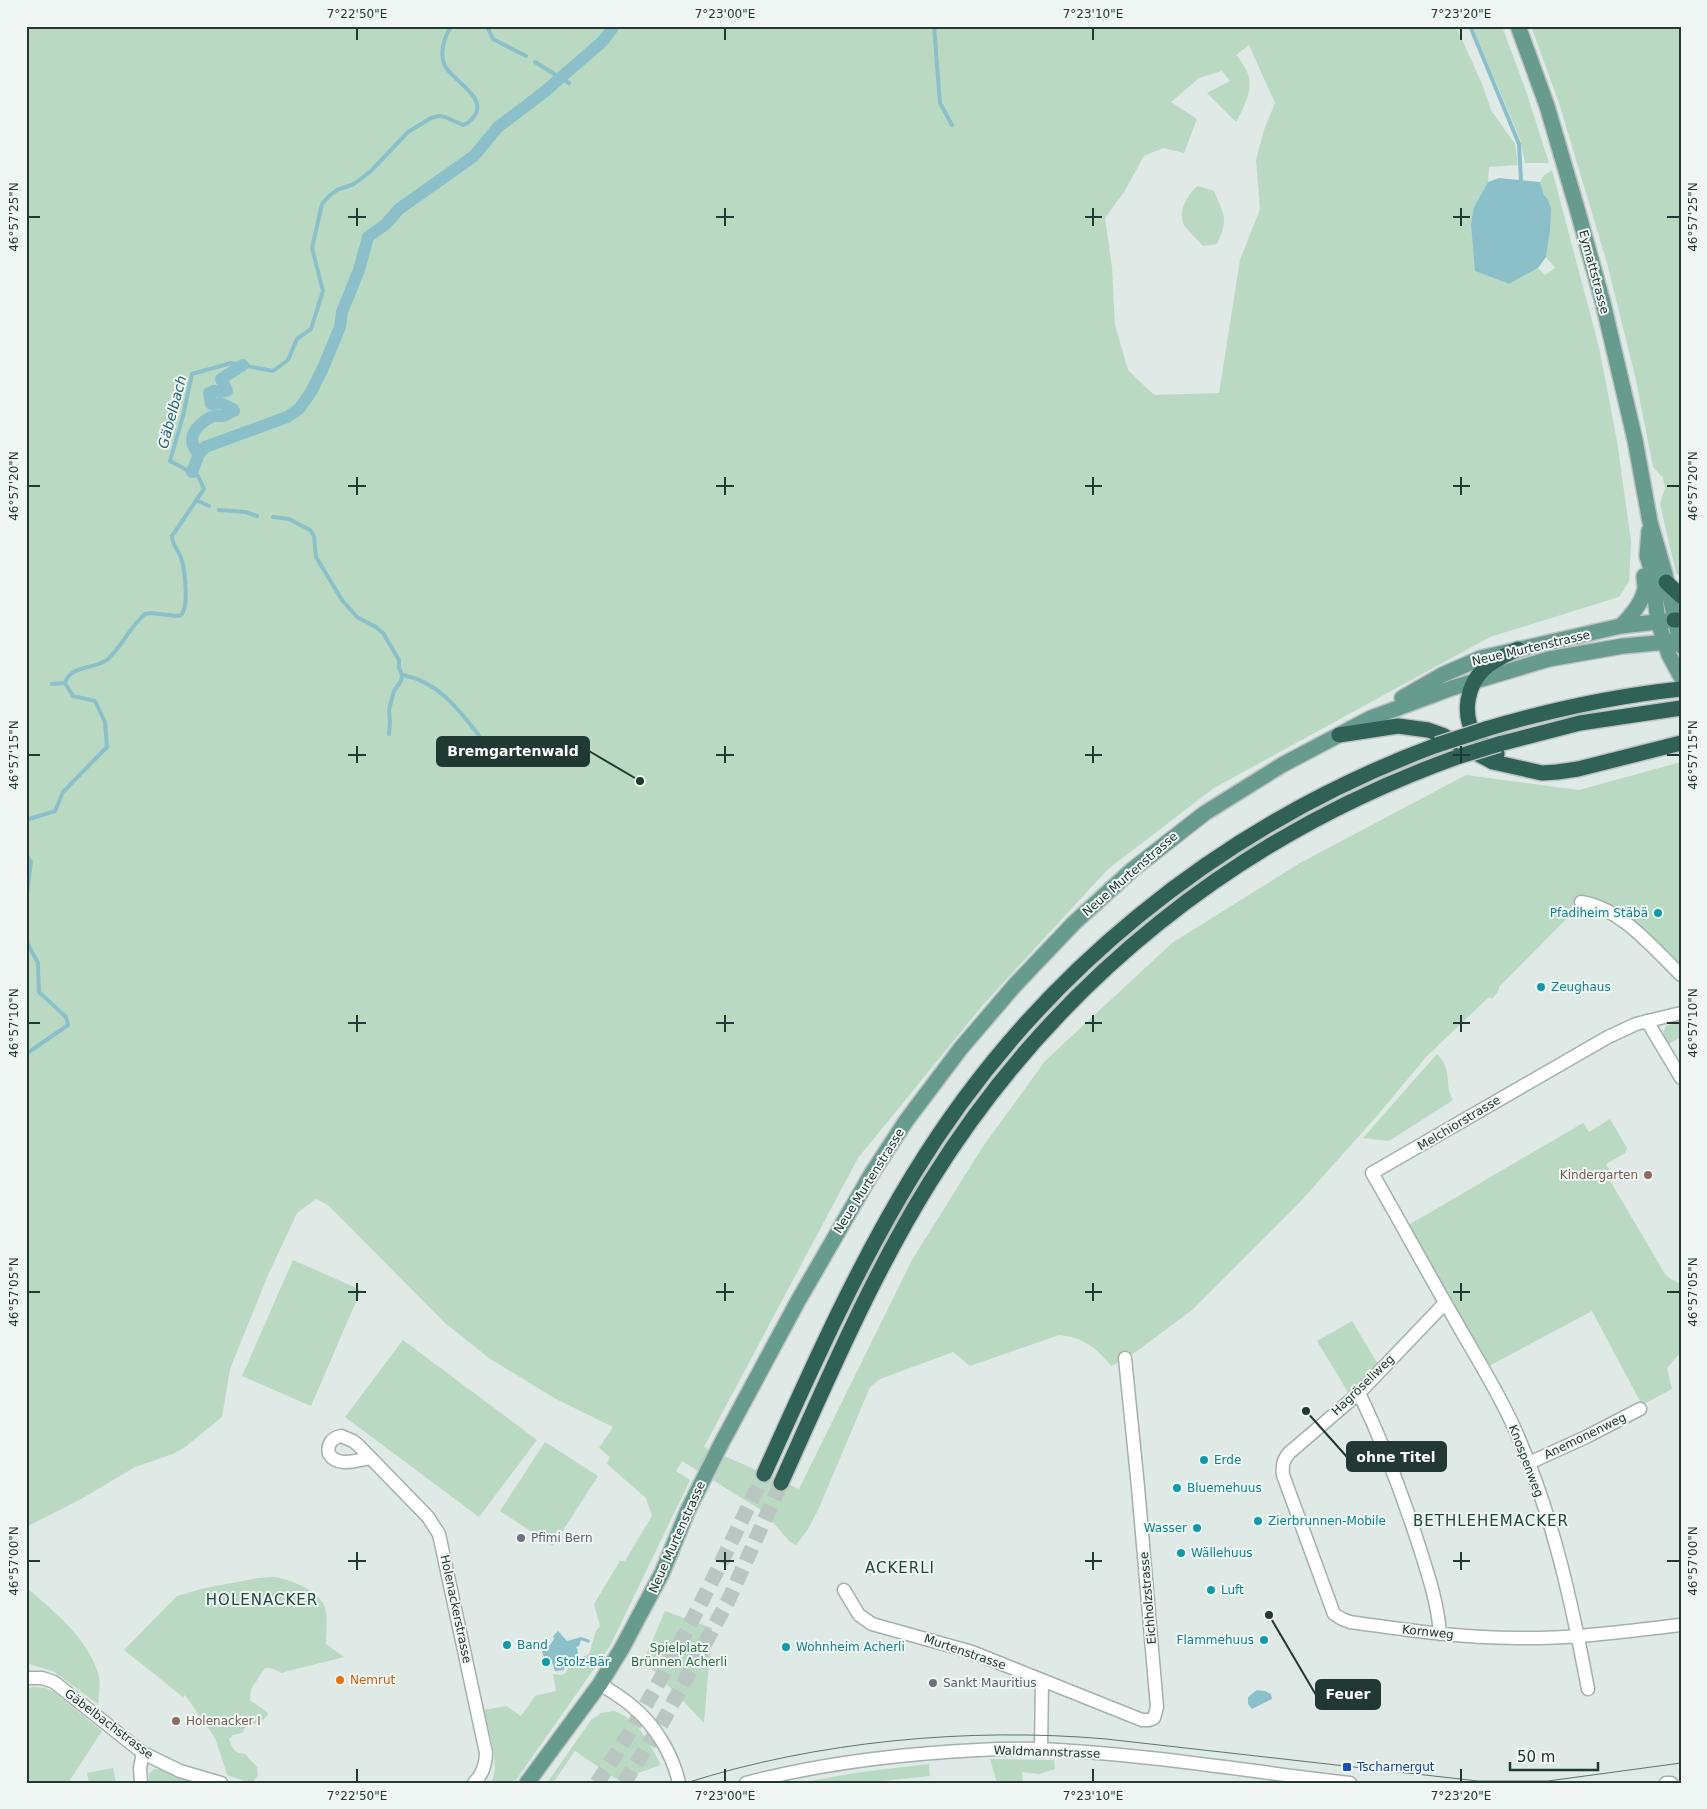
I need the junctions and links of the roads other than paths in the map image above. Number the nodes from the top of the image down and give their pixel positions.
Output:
1 (1518, 26) edge
2 (1650, 522) junction
3 (1647, 556) junction
4 (1666, 582) junction
5 (1681, 596) edge
6 (1677, 620) edge
7 (1658, 622) junction
8 (1621, 626) junction
9 (1675, 643) edge
10 (1518, 649) junction
11 (1681, 678) edge
12 (1475, 681) junction
13 (1681, 689) edge
14 (1678, 708) edge
15 (1372, 718) junction
16 (1339, 735) junction
17 (1681, 743) edge
18 (1525, 770) junction
19 (1581, 902) dead end
20 (1681, 975) edge
21 (1681, 1013) edge
22 (1648, 1021) junction
23 (1681, 1078) edge
24 (1445, 1303) junction
25 (1124, 1358) dead end
26 (1359, 1392) junction
27 (1640, 1409) dead end
28 (371, 1458) dead end
29 (1529, 1463) junction
30 (1282, 1466) joint
31 (764, 1474) tunnel mouth
32 (781, 1483) tunnel mouth
33 (844, 1590) dead end
34 (1681, 1625) edge
35 (1440, 1634) junction
36 (1578, 1635) junction
37 (26, 1667) edge
38 (32, 1678) edge
39 (1042, 1681) junction
40 (600, 1684) junction
41 (1588, 1689) dead end
42 (1154, 1718) joint
43 (1041, 1749) junction
44 (143, 1753) junction
45 (141, 1783) edge
46 (221, 1783) edge
47 (474, 1783) edge
48 (527, 1783) edge
49 (679, 1783) edge
50 (746, 1783) edge
51 (1350, 1783) edge
52 (1666, 1783) edge
53 (1670, 1783) edge

1 - 2 main road, Eymattstrasse
2 - 3 main road, Eymattstrasse
2 - 4 main road, Eymattstrasse
3 - 7 main road, Eymattstrasse
3 - 8 main road, Eymattstrasse
4 - 5 highway
4 - 6 main road, Eymattstrasse
6 - 7 main road, Neue Murtenstrasse
6 - 9 main road, Eymattstrasse
7 - 8 main road, Neue Murtenstrasse
7 - 9 main road, Eymattstrasse
8 - 10 main road, Neue Murtenstrasse
9 - 11 main road, Eymattstrasse
9 - 12 main road, Neue Murtenstrasse
10 - 12 highway
10 - 15 main road, Neue Murtenstrasse
12 - 15 main road, Neue Murtenstrasse
12 - 18 highway
13 - 31 highway, bridge
14 - 32 highway, bridge
15 - 16 main road, Neue Murtenstrasse
16 - 18 highway
16 - 40 main road, Neue Murtenstrasse
17 - 18 highway
19 - 20 street
21 - 22 street, Melchiorstrasse
22 - 23 street
22 - 24 street, Melchiorstrasse
24 - 26 street, Hagröseliweg
24 - 29 street, Knospenweg
25 - 42 street, Eichholzstrasse
26 - 30 street, Hagröseliweg
26 - 35 street
27 - 29 street, Anemonenweg
28 - 47 street, Holenackerstrasse
29 - 36 street, Knospenweg
30 - 35 street, Kornweg
33 - 39 street, Murtenstrasse
34 - 36 street, Kornweg
35 - 36 street, Kornweg
36 - 41 street, Knospenweg
37 - 38 street, Gäbelbachstrasse
38 - 44 street, Gäbelbachstrasse
39 - 42 street, Murtenstrasse
39 - 43 street
40 - 48 main road, Neue Murtenstrasse
40 - 49 street
43 - 50 street, Waldmannstrasse
43 - 51 street, Waldmannstrasse
44 - 45 street
44 - 46 street, Gäbelbachstrasse
52 - 53 street

